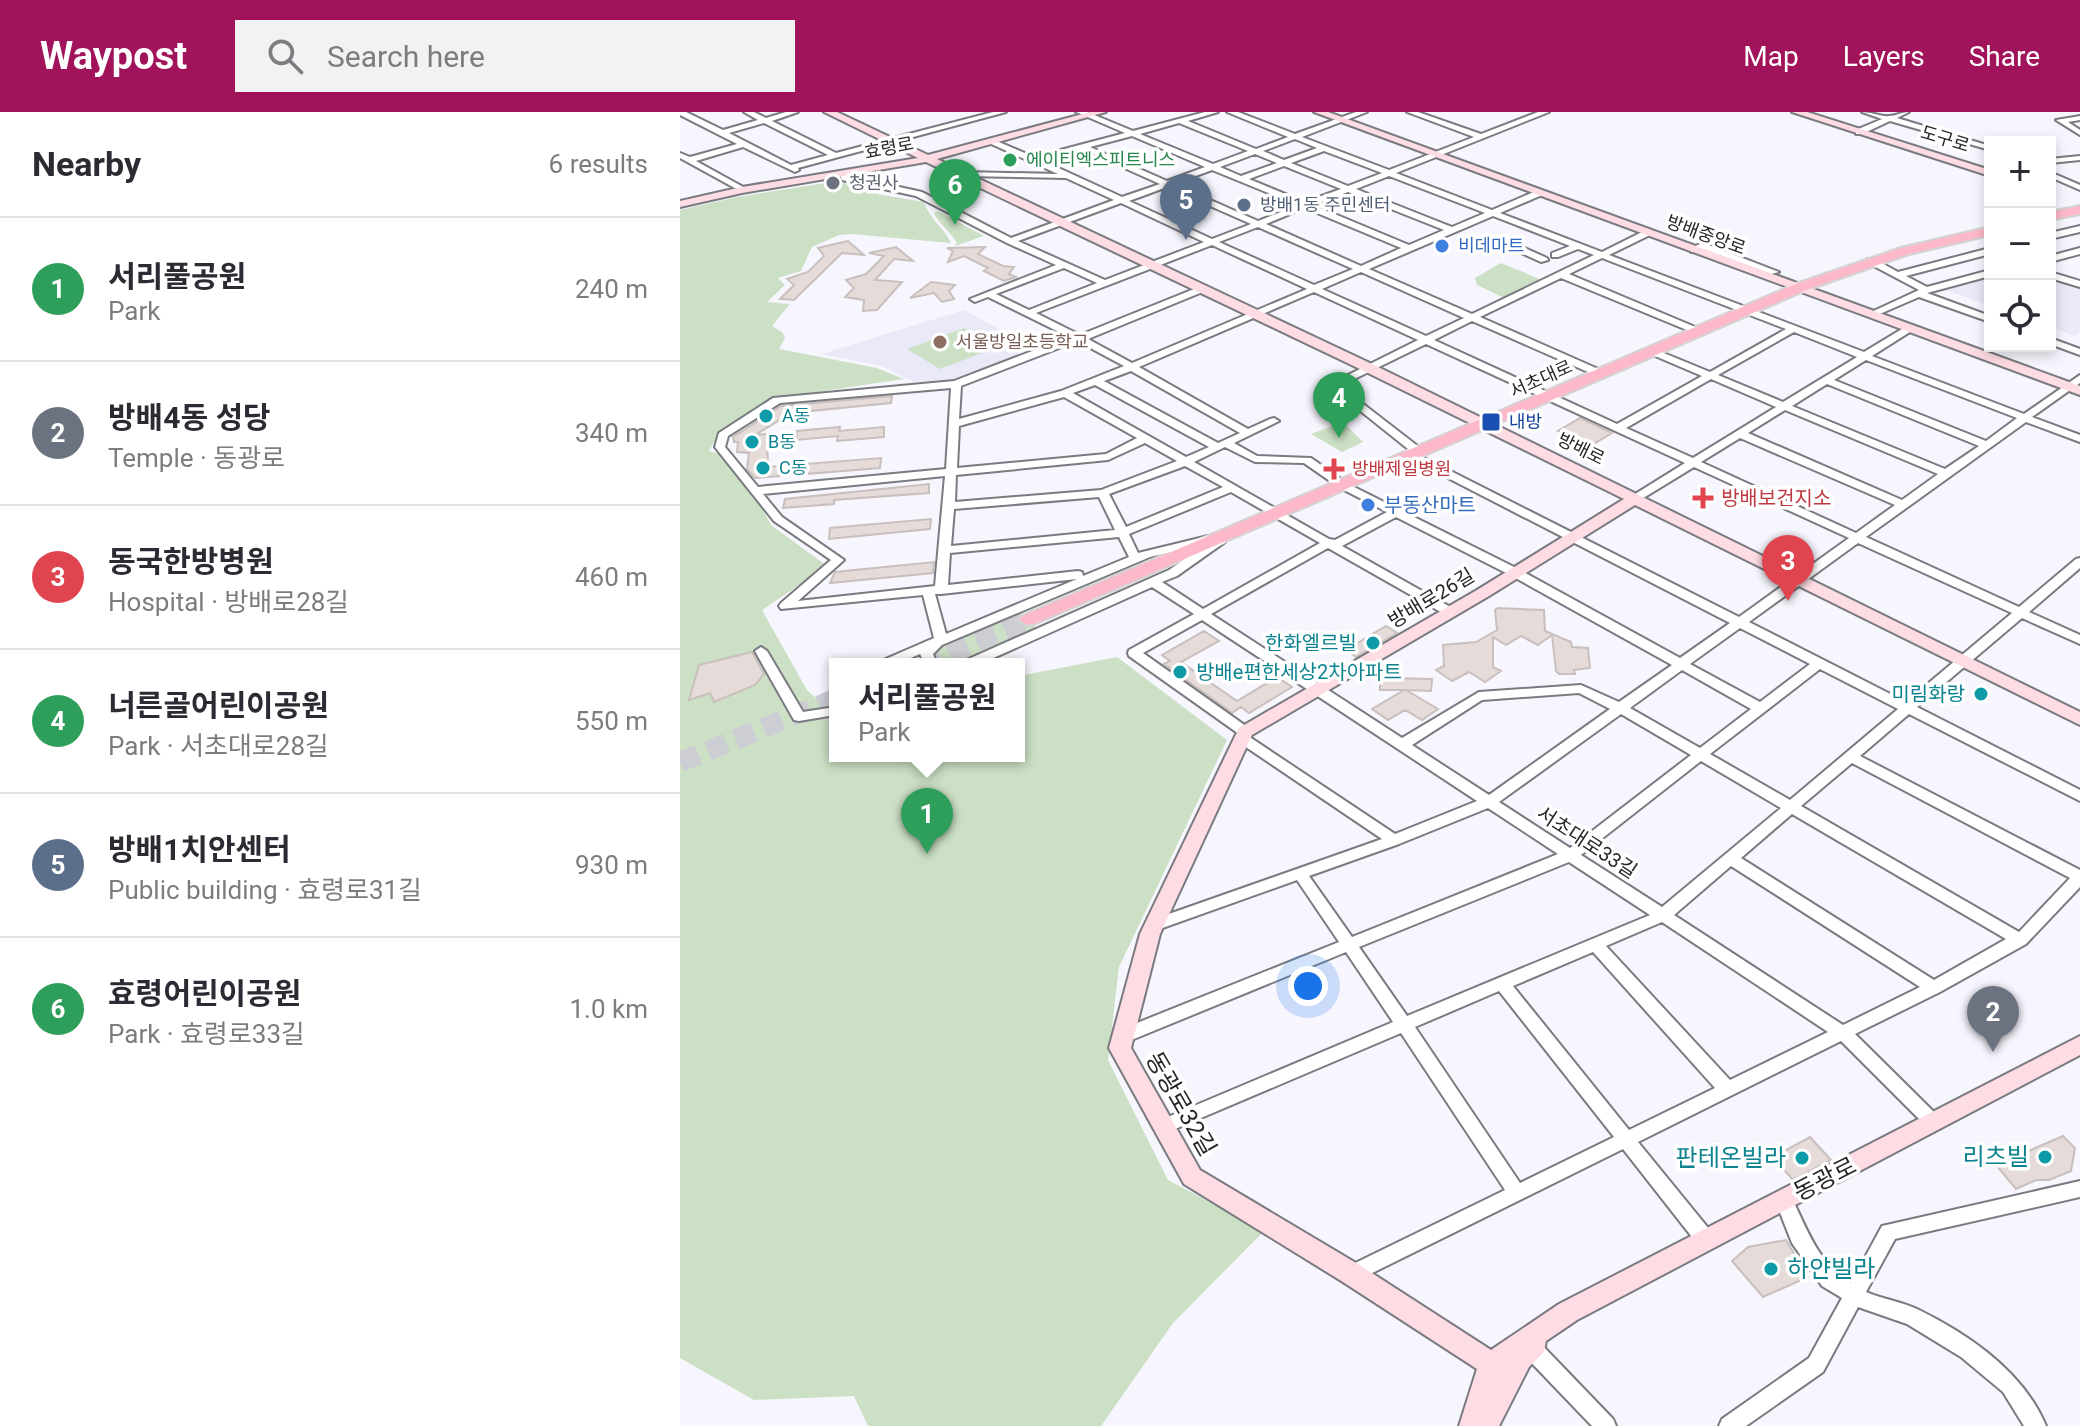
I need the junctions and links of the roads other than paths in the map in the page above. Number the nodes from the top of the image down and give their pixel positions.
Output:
1 (680, 112) edge
2 (748, 112) edge
3 (794, 112) edge
4 (829, 112) edge
5 (1002, 112) edge
6 (1101, 112) edge
7 (1214, 112) edge
8 (1231, 112) edge
9 (1319, 112) edge
10 (1363, 112) edge
11 (1411, 112) edge
12 (1545, 112) edge
13 (1797, 112) edge
14 (1866, 112) edge
15 (1905, 112) edge
16 (1084, 114) edge
17 (692, 118) junction
18 (2080, 118) edge
19 (1891, 119) junction
20 (765, 120) junction
21 (1341, 120) junction
22 (1180, 121) junction
23 (680, 122) edge
24 (1859, 132) junction
25 (722, 133) junction
26 (2080, 133) edge
27 (1131, 134) junction
28 (1295, 137) junction
29 (1481, 137) junction
30 (893, 141) junction
31 (992, 141) junction
32 (744, 144) junction
33 (1984, 146) edge
34 (1083, 147) junction
35 (1324, 148) junction
36 (910, 149) junction
37 (960, 150) junction
38 (1255, 151) junction
39 (680, 155) edge
40 (1436, 155) junction
41 (836, 156) junction
42 (2080, 158) edge
43 (929, 159) junction
44 (689, 160) junction
45 (1033, 160) junction
46 (2056, 160) edge
47 (1285, 163) junction
48 (896, 166) junction
49 (950, 167) junction
50 (1211, 167) junction
51 (789, 168) junction
52 (1984, 170) edge
53 (1389, 173) junction
54 (844, 174) junction
55 (963, 174) junction
56 (2056, 177) edge
57 (1070, 178) junction
58 (1241, 179) junction
59 (808, 180) junction
60 (1166, 183) junction
61 (2080, 188) edge
62 (1349, 189) junction
63 (742, 190) junction
64 (1539, 193) junction
65 (1119, 200) junction
66 (680, 204) edge
67 (1306, 206) junction
68 (2080, 210) edge
69 (1492, 213) junction
70 (2056, 213) edge
71 (2056, 215) edge
72 (1060, 222) junction
73 (1261, 224) junction
74 (2080, 228) edge
75 (1451, 230) junction
76 (1984, 232) edge
77 (1647, 233) junction
78 (2056, 234) edge
79 (1967, 236) junction
80 (1010, 241) junction
81 (1212, 243) junction
82 (1577, 246) junction
83 (1984, 246) edge
84 (1408, 248) junction
85 (1520, 249) dead end
86 (1694, 250) junction
87 (1984, 251) edge
88 (2080, 251) edge
89 (1555, 255) dead end
90 (1601, 255) junction
91 (2056, 257) edge
92 (1544, 260) dead end
93 (1871, 261) junction
94 (1152, 265) junction
95 (1062, 266) junction
96 (1363, 268) junction
97 (1774, 272) dead end
98 (1560, 274) junction
99 (1897, 275) junction
100 (1984, 275) edge
101 (2056, 277) edge
102 (1104, 283) junction
103 (2080, 284) edge
104 (1801, 287) junction
105 (1202, 289) junction
106 (1313, 289) junction
107 (1922, 292) junction
108 (989, 294) junction
109 (975, 299) dead end
110 (1746, 311) junction
111 (1029, 313) junction
112 (1256, 314) junction
113 (1872, 314) junction
114 (1474, 316) junction
115 (1984, 317) edge
116 (1910, 328) junction
117 (1793, 329) junction
118 (1697, 331) junction
119 (1079, 339) junction
120 (1424, 340) junction
121 (2056, 343) edge
122 (1651, 351) junction
123 (2080, 352) edge
124 (1865, 356) junction
125 (1131, 367) junction
126 (1367, 367) junction
127 (1601, 374) junction
128 (1710, 376) junction
129 (2080, 378) edge
130 (1826, 380) junction
131 (1096, 381) junction
132 (956, 384) junction
133 (2074, 389) edge
134 (1065, 393) junction
135 (1549, 397) junction
136 (1784, 406) junction
137 (2025, 418) junction
138 (1274, 421) dead end
139 (954, 424) junction
140 (1485, 425) junction
141 (1617, 428) junction
142 (1248, 433) junction
143 (1740, 434) junction
144 (1144, 439) junction
145 (2080, 439) edge
146 (1222, 445) junction
147 (1987, 445) junction
148 (1416, 455) junction
149 (1187, 461) junction
150 (1694, 463) junction
151 (952, 472) junction
152 (1947, 474) junction
153 (1344, 486) junction
154 (1233, 487) junction
155 (755, 491) junction
156 (1103, 493) junction
157 (1636, 498) junction
158 (1904, 505) junction
159 (949, 506) junction
160 (1397, 512) junction
161 (1279, 513) junction
162 (1122, 533) junction
163 (1228, 535) junction
164 (1572, 538) junction
165 (1858, 538) junction
166 (1333, 543) junction
167 (945, 550) junction
168 (1135, 558) junction
169 (2080, 562) edge
170 (1516, 573) junction
171 (1096, 574) junction
172 (2065, 574) junction
173 (1802, 579) junction
174 (2080, 581) edge
175 (1153, 582) junction
176 (934, 591) junction
177 (1450, 612) junction
178 (1204, 613) junction
179 (2020, 613) junction
180 (1028, 620) tunnel mouth
181 (1740, 623) junction
182 (941, 639) junction
183 (2080, 640) edge
184 (761, 651) dead end
185 (899, 658) edge
186 (928, 658) edge
187 (982, 658) edge
188 (1963, 660) junction
189 (1819, 663) junction
190 (1681, 665) junction
191 (1319, 689) junction
192 (1620, 708) junction
193 (1760, 708) junction
194 (1907, 708) junction
195 (829, 712) edge
196 (2080, 719) edge
197 (1244, 735) junction
198 (1403, 744) junction
199 (1700, 755) junction
200 (1850, 756) junction
201 (2080, 796) edge
202 (1489, 802) junction
203 (1789, 808) junction
204 (1394, 840) junction
205 (1571, 855) junction
206 (1730, 858) junction
207 (1299, 872) junction
208 (2080, 877) edge
209 (1662, 916) junction
210 (1154, 925) junction
211 (2020, 940) junction
212 (1595, 944) junction
213 (1350, 945) junction
214 (1502, 983) junction
215 (1934, 988) junction
216 (1404, 1025) junction
217 (1844, 1034) junction
218 (1123, 1036) junction
219 (2080, 1045) edge
220 (1727, 1089) junction
221 (1934, 1123) junction
222 (1162, 1127) junction
223 (1626, 1139) junction
224 (2080, 1189) edge
225 (1516, 1192) junction
226 (1784, 1200) junction
227 (1706, 1240) junction
228 (1352, 1274) junction
229 (1856, 1297) junction
230 (1568, 1312) junction
231 (1531, 1348) junction
232 (1491, 1364) junction
233 (1472, 1426) edge
234 (1485, 1426) edge
235 (1606, 1426) edge
236 (1729, 1426) edge
237 (2036, 1426) edge

1 - 17 street
2 - 20 street
3 - 20 street
4 - 30 street, 방배로
5 - 30 street
6 - 16 street, 효령로
7 - 22 street
8 - 28 street
9 - 21 street, 방배중앙로
10 - 21 street
11 - 29 street
12 - 29 street
13 - 24 street, 도구로
14 - 19 street
15 - 19 street
16 - 27 street
16 - 31 street, 효령로
17 - 23 street
17 - 25 street
18 - 26 street
19 - 24 street
19 - 33 street
20 - 25 street
20 - 41 street
21 - 28 street
21 - 40 street, 방배중앙로
22 - 27 street
22 - 38 street
24 - 52 street, 도구로
25 - 32 street
27 - 34 street
27 - 50 street
28 - 35 street
28 - 38 street
29 - 40 street
30 - 36 street, 방배로
30 - 41 street
31 - 37 street, 효령로
31 - 45 street
32 - 44 street
32 - 51 street
34 - 45 street
34 - 60 street
35 - 47 street
35 - 53 street
36 - 37 street
36 - 43 street, 방배로
36 - 48 street
37 - 43 street, 효령로
37 - 49 street
38 - 47 street
38 - 50 street
39 - 44 street
40 - 53 street
40 - 64 street, 방배중앙로
41 - 51 street
42 - 46 street
43 - 48 street, 효령로
43 - 49 street, 방배로
44 - 63 street
45 - 57 street
47 - 58 street
47 - 62 street
48 - 49 street
48 - 54 street, 효령로
49 - 55 street, 방배로
50 - 58 street
50 - 60 street
51 - 59 street
53 - 62 street
53 - 69 street
54 - 59 street, 효령로
54 - 80 street
55 - 57 street, 방배로
55 - 72 street, 방배로
56 - 61 street
57 - 65 street
58 - 67 street
59 - 63 street, 효령로
60 - 65 street
60 - 73 street
62 - 67 street
62 - 75 street
63 - 66 street, 효령로
64 - 69 street
64 - 77 street, 방배중앙로
65 - 72 street
65 - 81 street
67 - 73 street
67 - 84 street
68 - 70 main road
69 - 75 street
69 - 82 street
71 - 74 street
72 - 80 street
72 - 94 street, 방배로
73 - 81 street
73 - 96 street
74 - 78 street
75 - 84 street
76 - 79 main road, 서초대로
77 - 86 street, 방배중앙로
77 - 90 street
79 - 83 street
79 - 93 main road, 서초대로
80 - 95 street
81 - 94 street
81 - 106 street
82 - 89 street
82 - 90 street
84 - 96 street
85 - 92 street
86 - 97 street
86 - 104 street, 방배중앙로
87 - 99 street
88 - 91 street
90 - 98 street
90 - 110 street
93 - 99 street
93 - 104 main road, 서초대로
94 - 102 street
94 - 105 street, 방배로
95 - 102 street
95 - 108 street
96 - 106 street
96 - 114 street
98 - 114 street
98 - 118 street
99 - 107 street
100 - 107 street
101 - 103 street
102 - 111 street
104 - 110 main road, 서초대로
104 - 113 street, 방배중앙로
105 - 112 street, 방배로
105 - 119 street
106 - 112 street
106 - 120 street
107 - 113 street
107 - 115 street
108 - 109 street
108 - 111 street
110 - 117 street
110 - 118 main road, 서초대로
111 - 119 street
112 - 125 street
112 - 126 street, 방배로
113 - 116 street, 방배중앙로
114 - 120 street
114 - 127 street
116 - 124 street
116 - 133 street, 방배중앙로
117 - 124 street
117 - 128 street
118 - 122 main road, 서초대로
119 - 125 street
119 - 132 street
120 - 126 street
120 - 135 street
121 - 123 street
122 - 127 main road, 서초대로
122 - 128 street
124 - 130 street
124 - 137 street
125 - 131 street
125 - 142 street
126 - 140 street, 방배로
126 - 148 street
127 - 135 main road, 서초대로
128 - 136 street
128 - 141 street
129 - 133 street
130 - 136 street
130 - 147 street
131 - 134 street
131 - 146 street
132 - 139 street
132 - 155 street
133 - 137 street
134 - 139 street
134 - 144 street
135 - 140 main road, 서초대로
135 - 141 street
136 - 143 street
136 - 152 street
137 - 145 street
137 - 147 street
138 - 142 street
139 - 151 street
140 - 148 main road, 서초대로
140 - 157 street, 방배로
141 - 150 street
142 - 146 street
143 - 150 street
143 - 158 street
144 - 149 street
144 - 151 street
146 - 149 street
146 - 153 street
147 - 152 street
148 - 153 main road, 서초대로
148 - 164 street
149 - 154 street
149 - 156 street
150 - 157 street
150 - 165 street
151 - 155 street
151 - 159 street
152 - 158 street
153 - 160 street
153 - 161 main road, 서초대로
154 - 161 street
154 - 162 street
155 - 176 street
156 - 159 street
156 - 162 street
157 - 164 street, 방배로26길
157 - 173 street, 방배로
158 - 165 street
159 - 167 street
160 - 166 street
160 - 170 street
161 - 163 main road, 서초대로
161 - 166 street
162 - 167 street
162 - 168 street
163 - 168 street, 서초대로
163 - 175 street, 서초대로
163 - 180 main road, 서초대로
164 - 170 street, 방배로26길
164 - 181 street
165 - 173 street
165 - 179 street
166 - 177 street
166 - 178 street
167 - 176 street
168 - 171 street, 서초대로
169 - 172 street
170 - 177 street, 방배로26길
170 - 190 street
171 - 176 street
171 - 182 street, 서초대로
172 - 174 street
172 - 179 street
173 - 181 street
173 - 188 street, 방배로
175 - 178 street, 서초대로33길
175 - 187 street, 서초대로
176 - 182 street
177 - 191 street, 방배로26길
178 - 191 street, 서초대로33길
178 - 197 street
179 - 183 street
179 - 188 street
181 - 189 street
181 - 190 street
182 - 185 street, 서초대로
182 - 186 street
184 - 195 street
188 - 194 street
188 - 196 street, 방배로
189 - 193 street
189 - 194 street
190 - 192 street
190 - 193 street
191 - 197 street, 방배로26길
191 - 198 street, 서초대로33길
192 - 198 street
192 - 199 street
192 - 202 street
193 - 199 street
194 - 200 street
194 - 201 street
197 - 204 street
197 - 210 street
198 - 202 street, 서초대로33길
199 - 203 street
199 - 205 street
200 - 203 street
200 - 208 street
202 - 204 street
202 - 205 street, 서초대로33길
203 - 206 street
203 - 211 street
204 - 207 street
205 - 209 street, 서초대로33길
205 - 213 street
206 - 209 street
206 - 215 street
207 - 210 street
207 - 213 street
208 - 211 street
209 - 212 street
209 - 217 street, 서초대로33길
210 - 218 street
211 - 215 street
212 - 214 street
212 - 220 street
213 - 216 street
213 - 218 street
214 - 216 street
214 - 223 street
215 - 217 street
216 - 222 street
216 - 225 street
217 - 220 street
217 - 221 street, 서초대로33길
218 - 222 street, 동광로32길
219 - 221 street, 동광로
220 - 223 street
221 - 226 street, 동광로
222 - 228 street, 동광로32길
223 - 225 street
223 - 227 street
224 - 229 street
225 - 228 street
226 - 227 street, 동광로
226 - 229 street
227 - 230 street, 동광로
228 - 232 street, 동광로32길
229 - 236 street
229 - 237 street
230 - 231 street, 동광로
230 - 232 street, 동광로
231 - 234 street, 동광로
231 - 235 street
232 - 233 street

